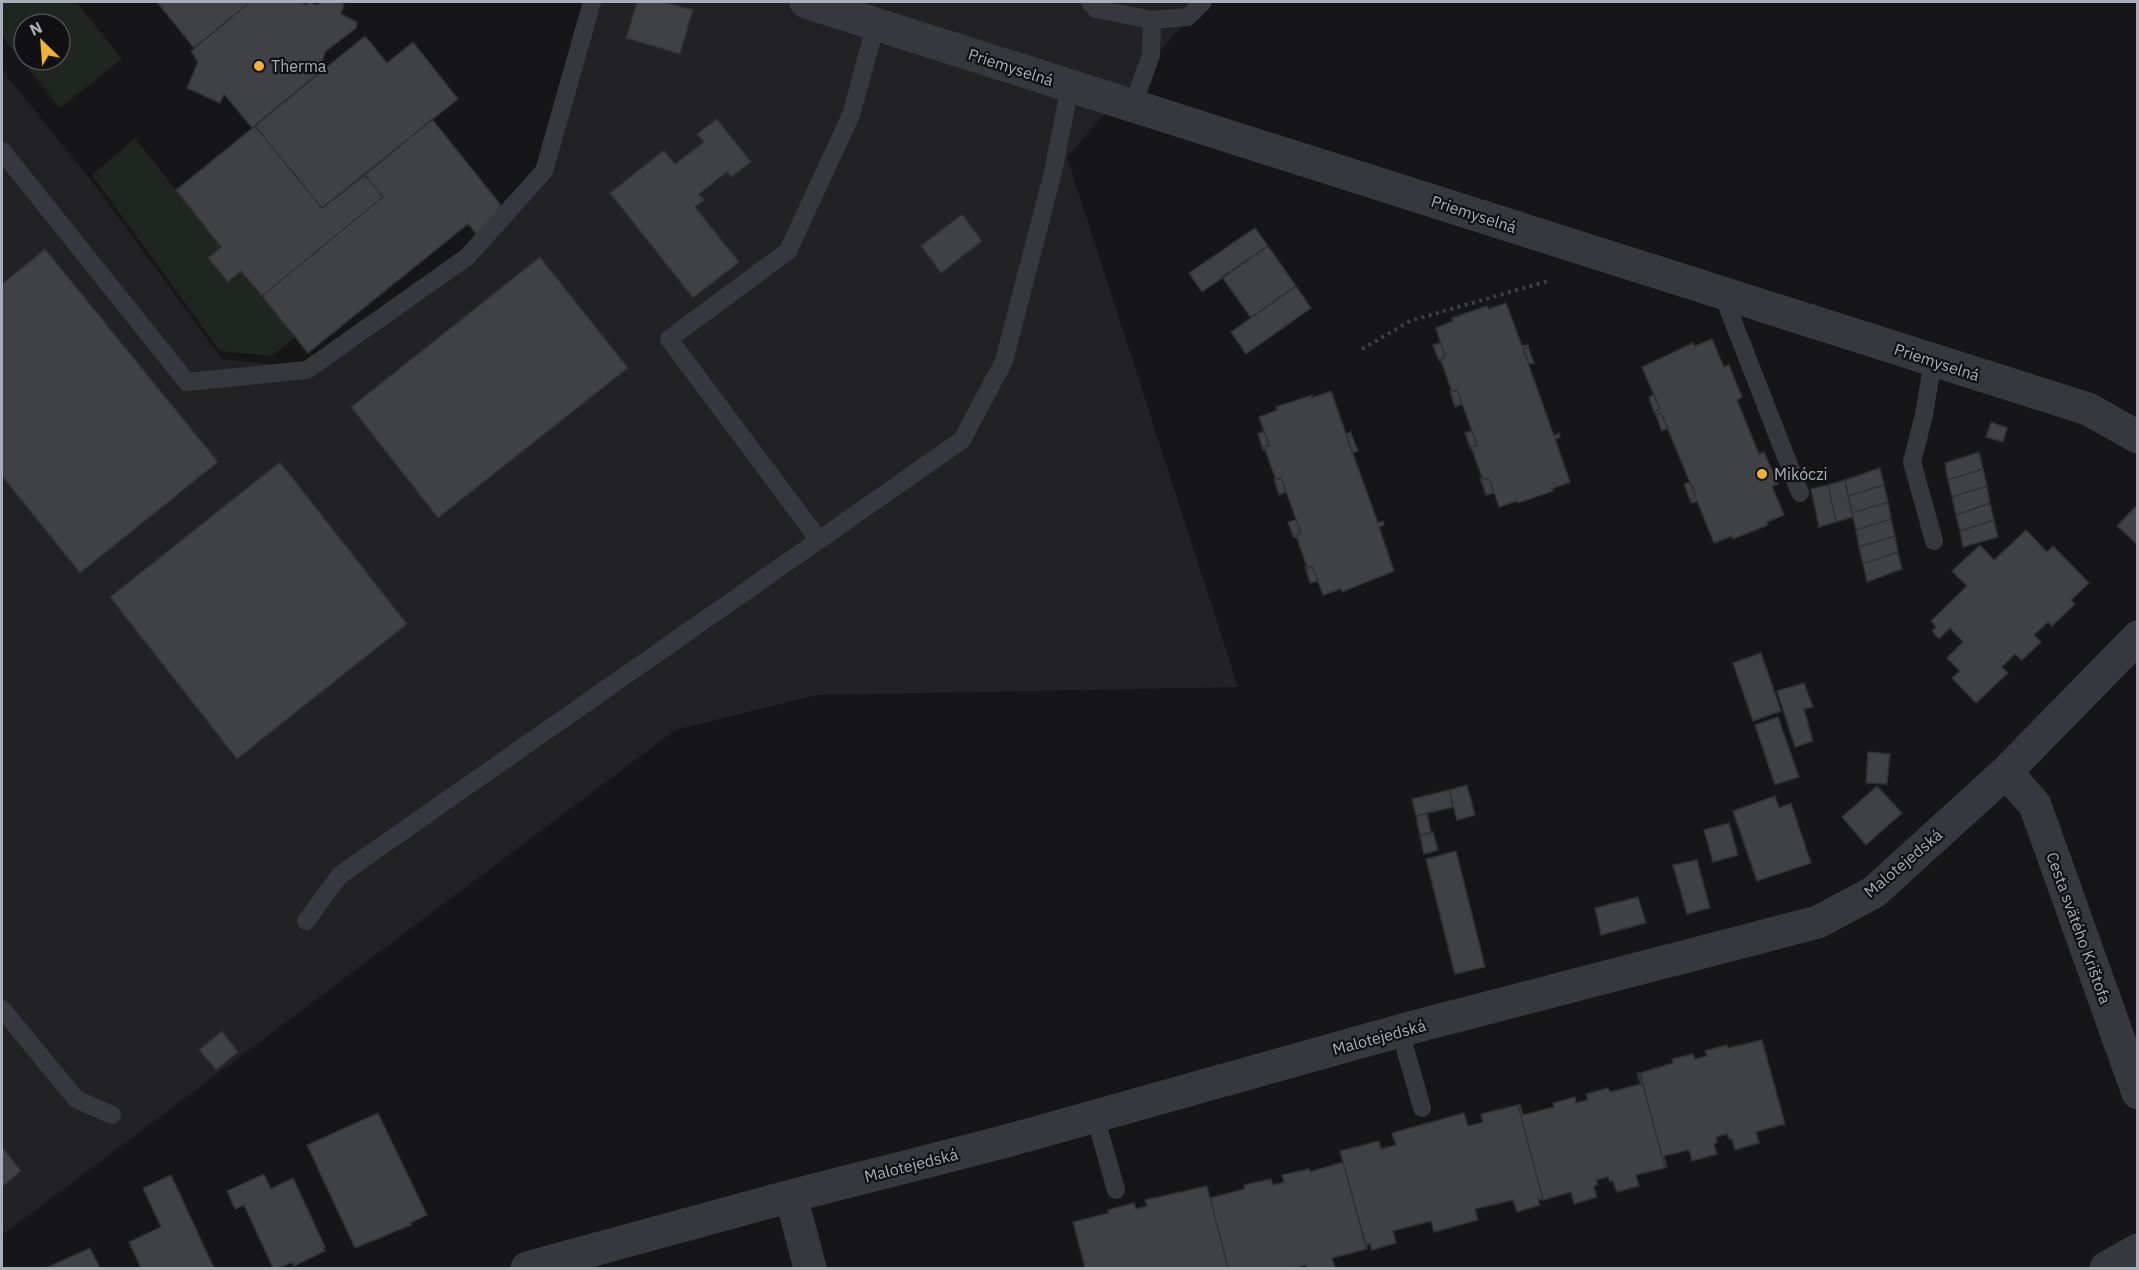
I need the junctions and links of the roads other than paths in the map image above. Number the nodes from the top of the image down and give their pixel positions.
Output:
1 (592, 2) edge
2 (806, 2) edge
3 (1090, 2) edge
4 (1203, 2) edge
5 (1152, 20) junction
6 (876, 24) junction
7 (1070, 86) junction
8 (1132, 105) junction
9 (2, 151) edge
10 (1722, 293) junction
11 (1933, 360) junction
12 (2138, 437) edge
13 (1800, 493) dead end
14 (819, 540) junction
15 (1934, 541) dead end
16 (2138, 637) edge
17 (2006, 772) junction
18 (306, 921) dead end
19 (2, 1009) edge
20 (1400, 1031) junction
21 (2138, 1093) edge
22 (1422, 1108) dead end
23 (112, 1115) dead end
24 (1095, 1116) junction
25 (1116, 1190) dead end
26 (791, 1196) junction
27 (2138, 1250) edge
28 (527, 1269) edge
29 (810, 1269) edge
30 (2106, 1269) edge

1 - 9 lane
2 - 6 street, Priemyselná
3 - 5 lane
4 - 5 lane
5 - 8 lane
6 - 7 street, Priemyselná
6 - 14 lane
7 - 8 street, Priemyselná
7 - 14 lane
8 - 10 street, Priemyselná
10 - 11 street, Priemyselná
10 - 13 lane
11 - 12 street, Priemyselná
11 - 15 lane
14 - 18 lane
16 - 17 street, Malotejedská
17 - 20 street, Malotejedská
17 - 21 street, Cesta svätého Krištofa
19 - 23 lane
20 - 22 lane
20 - 24 street, Malotejedská
24 - 25 lane
24 - 26 street, Malotejedská
26 - 28 street, Malotejedská
26 - 29 street
27 - 30 street

